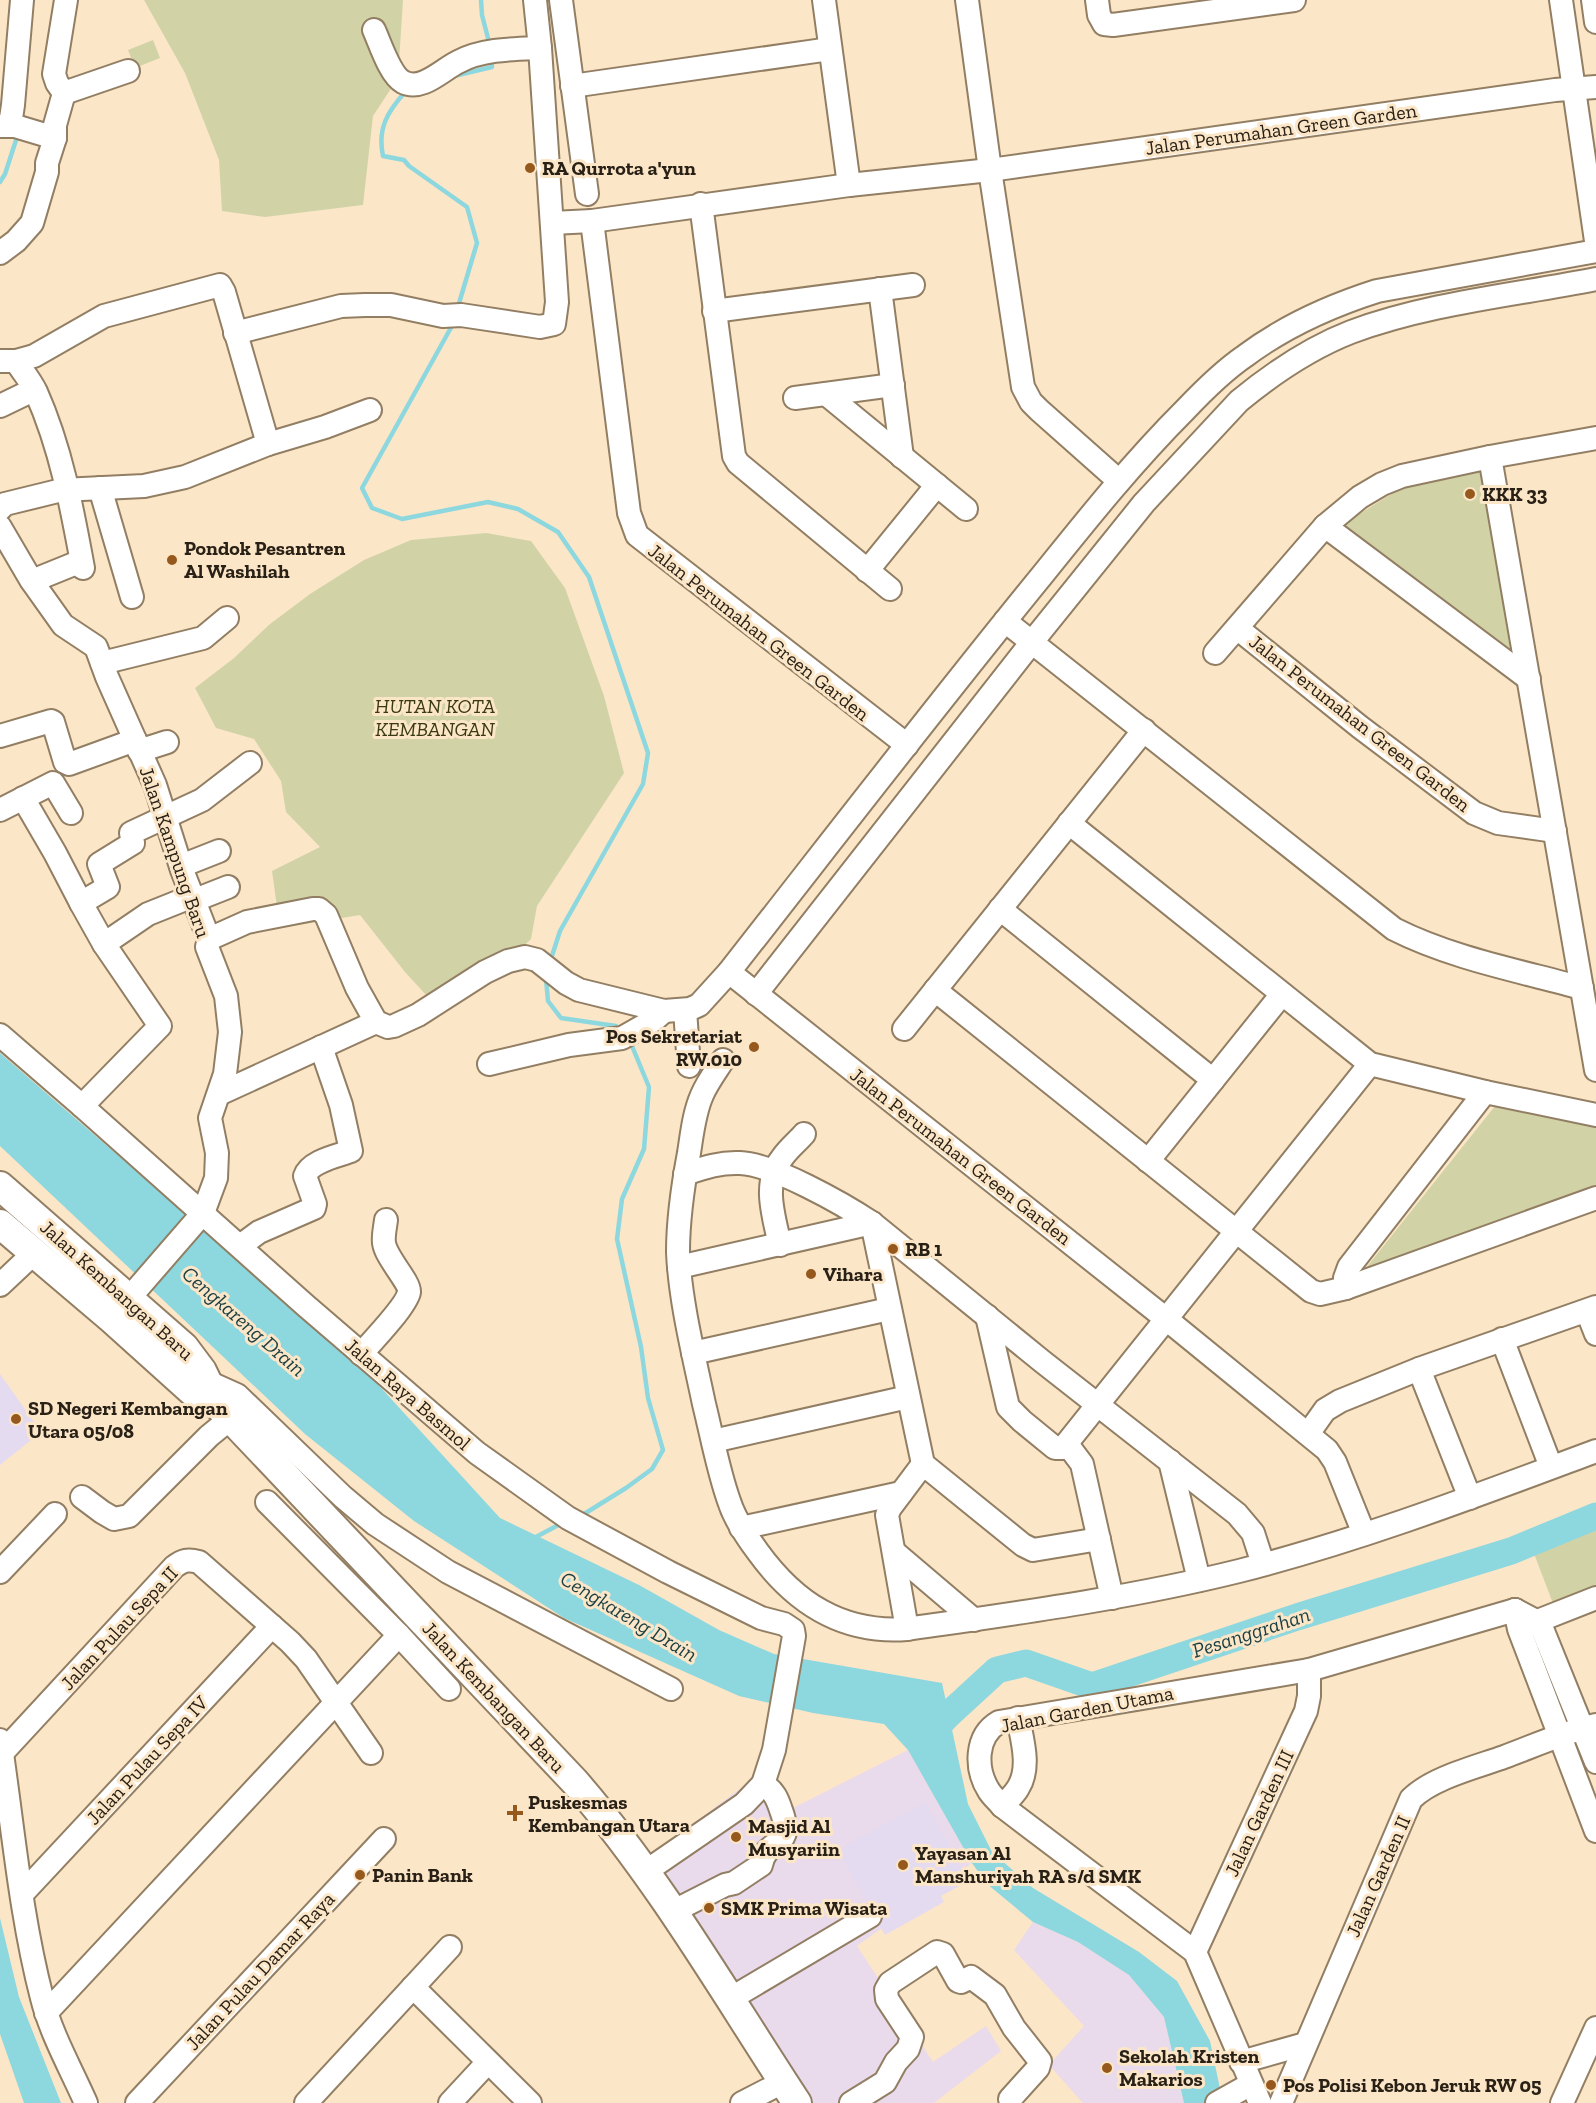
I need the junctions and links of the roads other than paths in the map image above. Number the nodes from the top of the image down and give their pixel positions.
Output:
1 (22, 0) edge
2 (66, 0) edge
3 (535, 0) edge
4 (561, 0) edge
5 (824, 0) edge
6 (967, 0) edge
7 (1097, 0) edge
8 (1294, 0) edge
9 (1561, 0) edge
10 (1593, 0) edge
11 (1202, 7) edge
12 (1596, 22) edge
13 (374, 30) dead end
14 (540, 48) junction
15 (830, 49) junction
16 (128, 71) dead end
17 (572, 86) junction
18 (1596, 87) edge
19 (1573, 88) junction
20 (64, 93) junction
21 (14, 127) edge
22 (55, 138) junction
23 (990, 170) junction
24 (849, 185) junction
25 (587, 194) dead end
26 (700, 204) junction
27 (592, 221) junction
28 (552, 223) junction
29 (1596, 241) edge
30 (1596, 251) edge
31 (0, 253) edge
32 (1596, 279) edge
33 (913, 285) dead end
34 (880, 289) junction
35 (714, 312) junction
36 (235, 333) junction
37 (8, 361) edge
38 (893, 385) junction
39 (29, 392) dead end
40 (826, 394) junction
41 (795, 399) dead end
42 (0, 406) edge
43 (370, 410) dead end
44 (1596, 438) edge
45 (268, 444) junction
46 (902, 457) junction
47 (1490, 457) junction
48 (1119, 481) junction
49 (937, 485) junction
50 (100, 488) junction
51 (68, 490) junction
52 (0, 509) edge
53 (966, 509) dead end
54 (1325, 526) junction
55 (0, 527) edge
56 (867, 571) junction
57 (32, 581) junction
58 (890, 590) dead end
59 (132, 597) dead end
60 (227, 618) dead end
61 (1005, 621) junction
62 (1237, 628) junction
63 (1032, 642) junction
64 (1215, 653) dead end
65 (102, 663) junction
66 (1529, 679) junction
67 (1144, 730) junction
68 (0, 736) edge
69 (167, 742) dead end
70 (907, 745) junction
71 (137, 746) junction
72 (250, 763) dead end
73 (69, 764) junction
74 (53, 783) junction
75 (23, 798) junction
76 (0, 810) edge
77 (72, 813) dead end
78 (165, 817) junction
79 (1069, 823) junction
80 (1555, 831) junction
81 (219, 852) dead end
82 (181, 866) junction
83 (228, 887) dead end
84 (194, 898) junction
85 (81, 903) junction
86 (1000, 909) junction
87 (209, 939) junction
88 (104, 944) junction
89 (729, 972) junction
90 (1582, 988) junction
91 (935, 990) junction
92 (756, 994) junction
93 (1282, 994) junction
94 (674, 1011) junction
95 (375, 1022) junction
96 (904, 1029) dead end
97 (0, 1035) edge
98 (321, 1047) junction
99 (723, 1060) dead end
100 (489, 1064) dead end
101 (1370, 1064) junction
102 (689, 1066) dead end
103 (1596, 1070) edge
104 (1213, 1080) junction
105 (1485, 1092) junction
106 (219, 1094) junction
107 (82, 1106) junction
108 (1596, 1115) edge
109 (804, 1134) dead end
110 (1148, 1161) junction
111 (774, 1170) junction
112 (685, 1174) junction
113 (0, 1186) edge
114 (1596, 1198) edge
115 (201, 1215) junction
116 (386, 1220) dead end
117 (872, 1222) junction
118 (0, 1224) edge
119 (1236, 1231) junction
120 (780, 1245) junction
121 (240, 1246) junction
122 (34, 1253) junction
123 (679, 1267) junction
124 (0, 1285) edge
125 (1346, 1288) junction
126 (127, 1301) junction
127 (889, 1309) junction
128 (1592, 1309) edge
129 (987, 1316) junction
130 (1165, 1318) junction
131 (1596, 1334) edge
132 (1502, 1339) junction
133 (693, 1353) junction
134 (362, 1354) junction
135 (1419, 1369) junction
136 (908, 1397) junction
137 (220, 1402) junction
138 (1098, 1405) junction
139 (1308, 1434) junction
140 (713, 1441) junction
141 (1067, 1444) junction
142 (1596, 1451) edge
143 (1170, 1461) junction
144 (923, 1464) junction
145 (1551, 1467) junction
146 (901, 1493) junction
147 (82, 1497) dead end
148 (1470, 1498) junction
149 (267, 1502) dead end
150 (55, 1514) dead end
151 (741, 1528) junction
152 (1364, 1534) junction
153 (1099, 1539) junction
154 (894, 1552) junction
155 (1263, 1564) junction
156 (0, 1572) edge
157 (1199, 1580) junction
158 (1112, 1598) junction
159 (1596, 1598) edge
160 (974, 1620) junction
161 (1523, 1620) junction
162 (272, 1626) junction
163 (907, 1629) junction
164 (399, 1635) junction
165 (1309, 1670) junction
166 (449, 1689) dead end
167 (671, 1689) dead end
168 (337, 1702) junction
169 (1018, 1718) junction
170 (1589, 1727) edge
171 (1560, 1736) junction
172 (1, 1746) edge
173 (371, 1753) dead end
174 (1596, 1762) edge
175 (763, 1784) junction
176 (1002, 1806) junction
177 (1596, 1831) edge
178 (384, 1839) dead end
179 (645, 1872) junction
180 (22, 1894) junction
181 (672, 1912) junction
182 (870, 1916) dead end
183 (450, 1947) dead end
184 (1195, 1952) junction
185 (413, 1987) junction
186 (730, 1999) junction
187 (46, 2013) junction
188 (1596, 2028) edge
189 (1305, 2044) junction
190 (488, 2062) junction
191 (1241, 2062) junction
192 (790, 2093) edge
193 (1240, 2096) edge
194 (1010, 2099) dead end
195 (86, 2103) edge
196 (137, 2103) edge
197 (306, 2103) edge
198 (450, 2103) edge
199 (530, 2103) edge
200 (742, 2103) edge
201 (850, 2103) edge
202 (1281, 2103) edge
203 (1562, 2103) edge

1 - 21 street
2 - 20 street
3 - 14 street
4 - 17 street
5 - 15 street
6 - 23 street
7 - 11 street
8 - 11 street
9 - 19 street
10 - 12 street
13 - 14 street
14 - 28 street
15 - 17 street
15 - 24 street
16 - 20 street
17 - 25 street
18 - 19 street, Jalan Perumahan Green Garden
19 - 23 street, Jalan Perumahan Green Garden
19 - 29 street
20 - 22 street
21 - 22 street
22 - 31 street
23 - 24 street, Jalan Perumahan Green Garden
23 - 48 street
24 - 26 street, Jalan Perumahan Green Garden
26 - 27 street, Jalan Perumahan Green Garden
26 - 35 street
27 - 28 street, Jalan Perumahan Green Garden
27 - 70 street, Jalan Perumahan Green Garden
28 - 36 street
30 - 48 street
32 - 63 street
33 - 34 street
34 - 35 street
34 - 38 street
35 - 56 street
36 - 37 street
36 - 45 street
37 - 51 street
38 - 40 street
38 - 46 street
39 - 42 street
40 - 41 street
40 - 46 street
43 - 45 street
44 - 47 street, Jalan Perumahan Green Garden
45 - 50 street
46 - 49 street
47 - 54 street, Jalan Perumahan Green Garden
47 - 66 street
48 - 61 street
49 - 53 street
49 - 56 street
50 - 51 street
50 - 59 street
51 - 52 street
51 - 57 street
54 - 62 street, Jalan Perumahan Green Garden
54 - 66 street
55 - 57 street, Jalan Kampung Baru
56 - 58 street
57 - 65 street, Jalan Kampung Baru
60 - 65 street
61 - 63 street
61 - 70 street
62 - 64 street, Jalan Perumahan Green Garden
62 - 80 street, Jalan Perumahan Green Garden
63 - 67 street
63 - 92 street
65 - 71 street, Jalan Kampung Baru
66 - 80 street
67 - 79 street
67 - 90 street
68 - 73 street
69 - 71 street
70 - 89 street
71 - 73 street
71 - 78 street, Jalan Kampung Baru
72 - 78 street
73 - 74 street
74 - 75 street
74 - 77 street
75 - 76 street
75 - 85 street
78 - 82 street, Jalan Kampung Baru
78 - 85 street
79 - 86 street
79 - 93 street
80 - 90 street
81 - 82 street
82 - 84 street, Jalan Kampung Baru
83 - 84 street
84 - 87 street, Jalan Kampung Baru
84 - 88 street
85 - 88 street
86 - 91 street
86 - 104 street
87 - 95 street
87 - 106 street, Jalan Kampung Baru
88 - 107 street
89 - 92 street, Jalan Perumahan Green Garden
89 - 94 street
90 - 103 street
91 - 96 street
91 - 110 street
92 - 130 street, Jalan Perumahan Green Garden
93 - 101 street
93 - 104 street
94 - 95 street
94 - 100 street
94 - 102 street
95 - 98 street
97 - 107 street, Jalan Raya Basmol
98 - 106 street
98 - 121 street
99 - 112 street
101 - 105 street
101 - 119 street
104 - 110 street
105 - 108 street
105 - 125 street
106 - 115 street, Jalan Kampung Baru
107 - 115 street, Jalan Raya Basmol
109 - 111 street
110 - 119 street
111 - 112 street
111 - 117 street
111 - 120 street
112 - 123 street
113 - 126 main road, Jalan Kembangan Baru
114 - 125 street
115 - 121 street, Jalan Raya Basmol
115 - 126 street
116 - 134 street
117 - 120 street
117 - 127 street
117 - 129 street
118 - 122 main road, Jalan Kembangan Baru
119 - 125 street
119 - 130 street
120 - 123 street
121 - 134 street, Jalan Raya Basmol
122 - 124 street
122 - 126 main road, Jalan Kembangan Baru
123 - 133 street
126 - 137 main road, Jalan Kembangan Baru
127 - 133 street
127 - 136 street
128 - 131 street
128 - 132 street
129 - 138 street
129 - 141 street
130 - 138 street
130 - 139 street, Jalan Perumahan Green Garden
132 - 135 street
132 - 145 street
133 - 140 street
134 - 175 street, Jalan Raya Basmol
135 - 139 street
135 - 148 street
136 - 140 street
136 - 144 street
137 - 147 street
137 - 167 street
137 - 179 main road, Jalan Kembangan Baru
138 - 141 street
138 - 143 street
139 - 152 street, Jalan Perumahan Green Garden
140 - 151 street
141 - 153 street
142 - 145 street
143 - 155 street
143 - 157 street
144 - 146 street
144 - 153 street
145 - 148 street
146 - 151 street
146 - 154 street
148 - 152 street
149 - 164 street
150 - 156 street
151 - 163 street
152 - 155 street
153 - 158 street
154 - 160 street
154 - 163 street
155 - 157 street
157 - 158 street
158 - 160 street
159 - 161 street, Jalan Garden Utama
160 - 163 street
161 - 165 street, Jalan Garden Utama
161 - 170 street
161 - 171 street
162 - 168 street, Jalan Pulau Sepa II
162 - 172 street, Jalan Pulau Sepa II
162 - 180 street, Jalan Pulau Sepa IV
164 - 166 street
164 - 168 street
165 - 169 street, Jalan Garden Utama
165 - 184 street, Jalan Garden III
168 - 173 street, Jalan Pulau Sepa II
168 - 187 street
169 - 176 street
169 - 176 street, Jalan Garden Utama
170 - 171 street, Jalan Garden II
170 - 174 street
171 - 177 street
171 - 189 street, Jalan Garden II
172 - 180 street
175 - 179 street
175 - 181 street
176 - 184 street, Jalan Garden Utama
178 - 196 street, Jalan Pulau Damar Raya
179 - 181 main road, Jalan Kembangan Baru
180 - 187 street
181 - 186 main road, Jalan Kembangan Baru
182 - 186 street
183 - 185 street
184 - 191 street
185 - 190 street
185 - 197 street
186 - 192 main road, Jalan Kembangan Baru
187 - 195 street
188 - 203 street
189 - 191 street
189 - 202 street, Jalan Garden II
190 - 198 street
190 - 199 street
191 - 193 street
192 - 200 street
194 - 201 street

